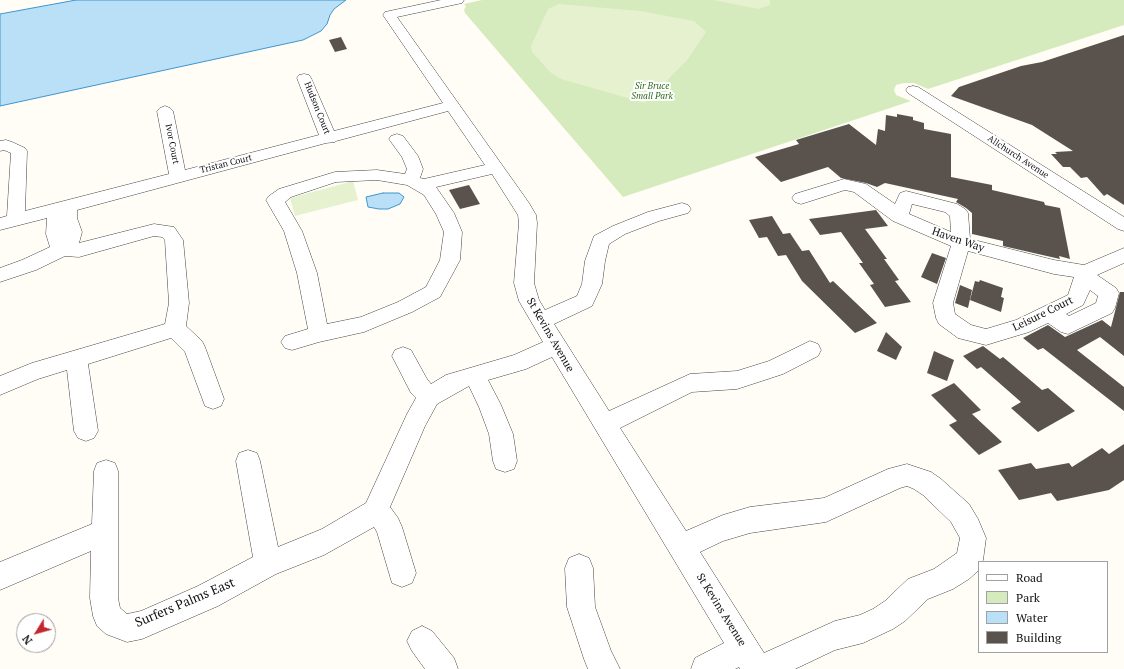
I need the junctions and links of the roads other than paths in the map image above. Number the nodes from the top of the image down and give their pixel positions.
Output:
1 (458, 0) edge
2 (304, 78) dead end
3 (913, 90) dead end
4 (452, 105) junction
5 (165, 111) dead end
6 (329, 138) junction
7 (397, 139) dead end
8 (0, 146) edge
9 (496, 168) junction
10 (178, 176) junction
11 (421, 185) junction
12 (801, 198) dead end
13 (62, 208) junction
14 (682, 209) dead end
15 (899, 217) junction
16 (8, 222) edge
17 (1124, 225) edge
18 (961, 243) junction
19 (63, 249) junction
20 (1124, 255) edge
21 (1085, 274) junction
22 (0, 275) edge
23 (1049, 313) junction
24 (175, 329) junction
25 (319, 334) junction
26 (549, 335) junction
27 (292, 342) dead end
28 (810, 350) dead end
29 (403, 356) dead end
30 (76, 359) junction
31 (474, 375) junction
32 (0, 386) edge
33 (429, 397) junction
34 (213, 399) dead end
35 (605, 424) junction
36 (86, 431) dead end
37 (248, 461) dead end
38 (505, 461) dead end
39 (106, 471) dead end
40 (374, 512) junction
41 (105, 532) junction
42 (682, 548) junction
43 (268, 564) junction
44 (579, 568) dead end
45 (402, 573) dead end
46 (0, 576) edge
47 (422, 641) dead end
48 (755, 662) edge
49 (443, 669) edge
50 (605, 669) edge
51 (706, 669) edge

1 - 4 street, St Kevins Avenue
2 - 6 street, Hudson Court
3 - 17 street, Allchurch Avenue
4 - 6 street, Tristan Court
4 - 9 street, St Kevins Avenue
5 - 10 street, Ivor Court
6 - 10 street, Tristan Court
7 - 11 street
8 - 16 street
9 - 11 street
9 - 26 street, St Kevins Avenue
10 - 13 street, Tristan Court
11 - 25 street
11 - 25 street
12 - 15 street, Haven Way
13 - 16 street, Tristan Court
13 - 19 street
14 - 26 street
15 - 18 street, Haven Way
15 - 18 street
18 - 21 street, Haven Way
18 - 23 street, Leisure Court
19 - 22 street
19 - 24 street
20 - 21 street
21 - 23 street, Leisure Court
21 - 23 street
24 - 30 street
24 - 34 street
25 - 27 street
26 - 31 street
26 - 35 street, St Kevins Avenue
28 - 35 street
29 - 33 street
30 - 32 street
30 - 36 street
31 - 33 street
31 - 38 street
33 - 40 street
35 - 42 street, St Kevins Avenue
37 - 43 street
39 - 41 street
40 - 43 street, Surfers Palms East
40 - 45 street
41 - 43 street, Surfers Palms East
41 - 46 street
42 - 48 street, St Kevins Avenue
42 - 48 street
44 - 50 street
47 - 49 street
48 - 51 street

